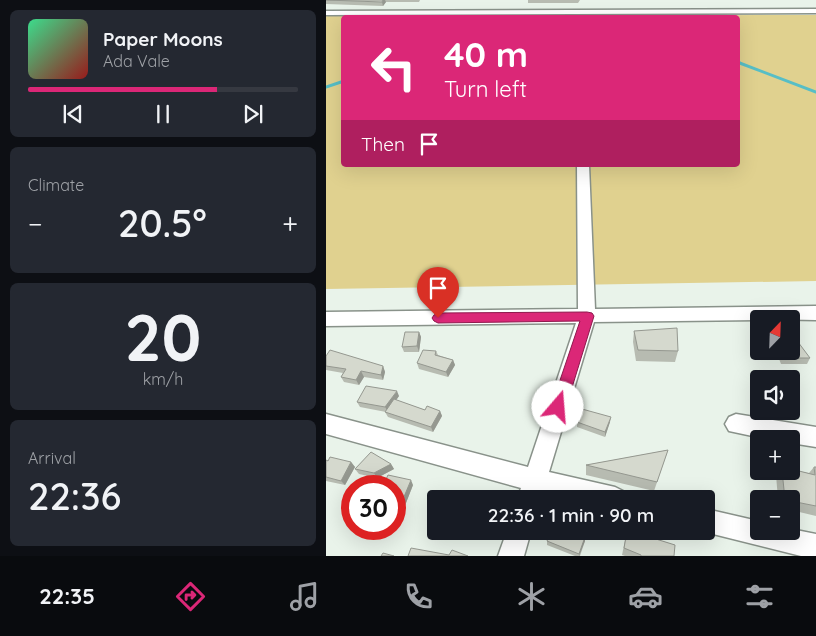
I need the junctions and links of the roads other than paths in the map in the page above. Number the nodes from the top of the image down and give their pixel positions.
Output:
1 (687, 0) edge
2 (776, 0) edge
3 (495, 10) joint
4 (783, 11) junction
5 (816, 11) edge
6 (326, 13) edge
7 (691, 13) junction
8 (576, 15) edge
9 (583, 167) edge
10 (816, 313) edge
11 (587, 316) junction
12 (326, 319) edge
13 (326, 424) edge
14 (736, 424) dead end
15 (816, 437) edge
16 (532, 489) edge
17 (715, 523) edge
18 (516, 540) edge
19 (816, 547) edge
20 (511, 556) edge

1 - 7 street
2 - 4 street
3 - 6 street
3 - 8 street
4 - 5 street
4 - 7 street
7 - 8 street
9 - 11 street
10 - 11 street
11 - 12 street
11 - 16 street
13 - 16 street
14 - 15 street
17 - 19 street
18 - 20 street

